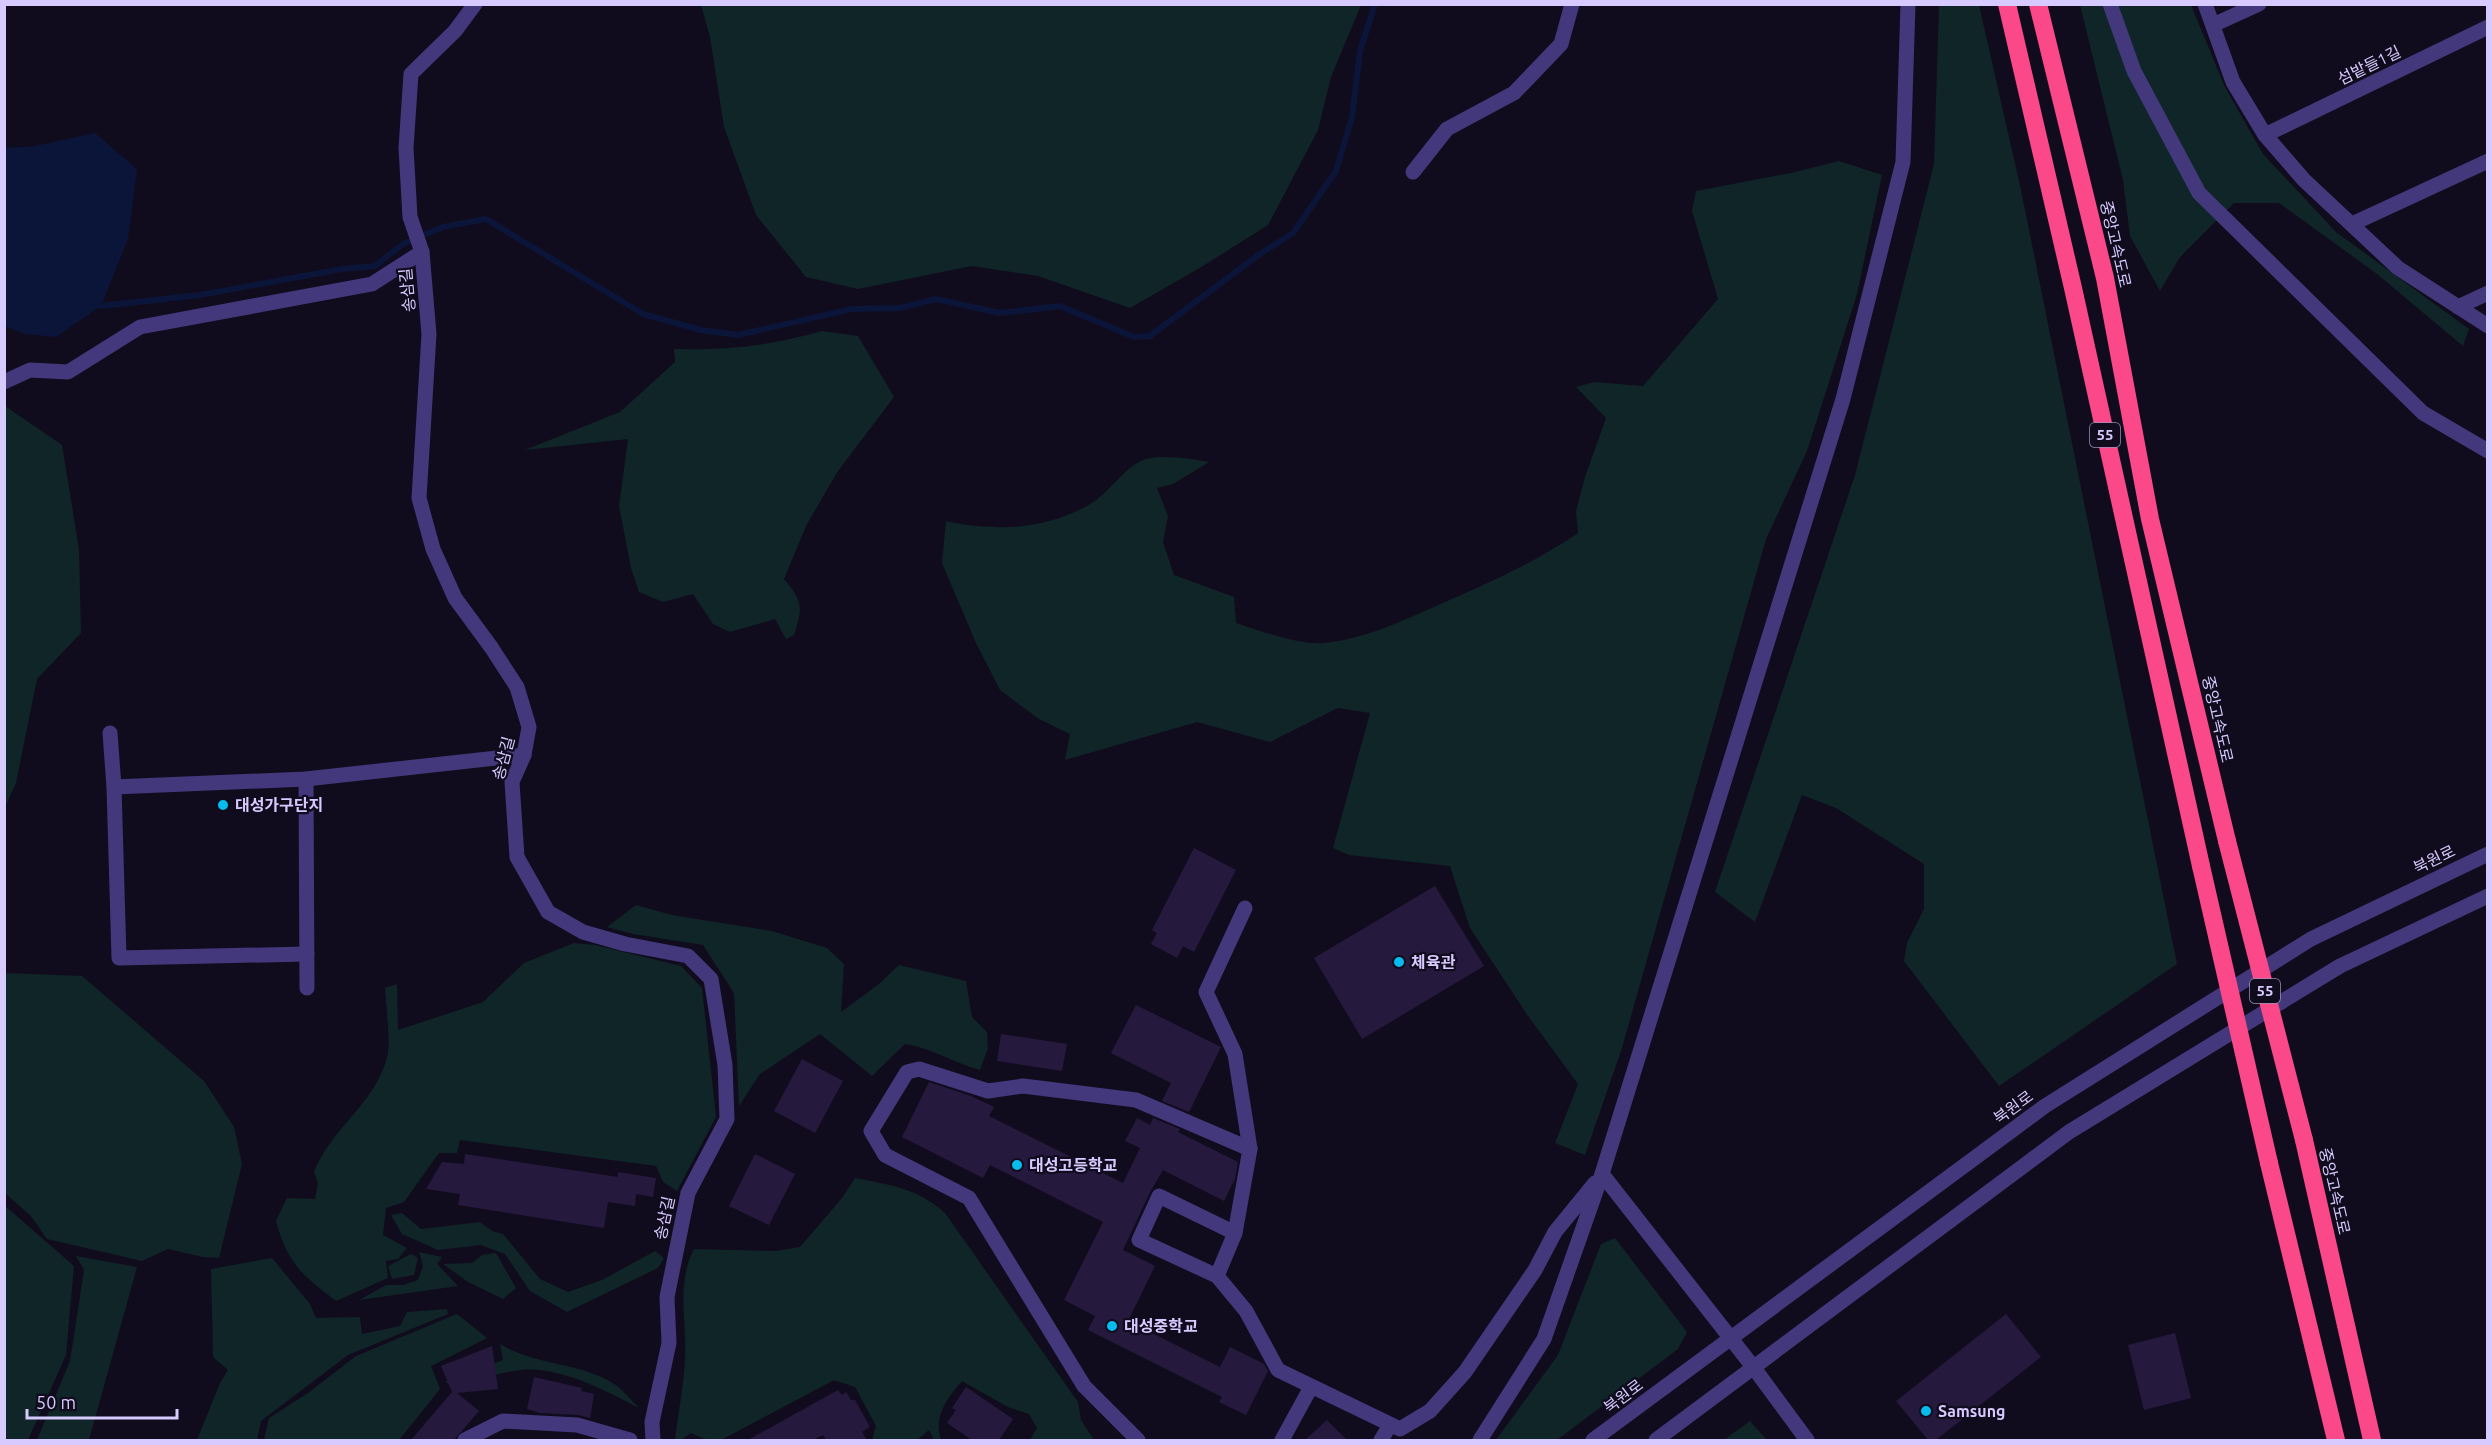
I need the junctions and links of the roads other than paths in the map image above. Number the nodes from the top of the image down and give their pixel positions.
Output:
1 (474, 4) edge
2 (1572, 4) edge
3 (1908, 4) edge
4 (2007, 4) edge
5 (2038, 4) edge
6 (2110, 4) edge
7 (2205, 4) edge
8 (2259, 4) edge
9 (2213, 25) junction
10 (2487, 27) edge
11 (2265, 135) junction
12 (2487, 161) edge
13 (1413, 172) dead end
14 (2352, 224) junction
15 (422, 251) junction
16 (2487, 293) edge
17 (2458, 307) junction
18 (2487, 326) edge
19 (4, 382) edge
20 (2487, 451) edge
21 (110, 733) dead end
22 (524, 754) junction
23 (306, 779) junction
24 (114, 786) junction
25 (2487, 854) edge
26 (2487, 896) edge
27 (1245, 908) dead end
28 (307, 954) junction
29 (307, 988) dead end
30 (1250, 1149) junction
31 (1602, 1174) junction
32 (1235, 1233) junction
33 (1217, 1276) junction
34 (1731, 1338) junction
35 (1754, 1368) junction
36 (1311, 1387) junction
37 (1390, 1425) junction
38 (465, 1440) edge
39 (630, 1440) edge
40 (653, 1440) edge
41 (1138, 1440) edge
42 (1282, 1440) edge
43 (1381, 1440) edge
44 (1480, 1440) edge
45 (1593, 1440) edge
46 (1656, 1440) edge
47 (1808, 1440) edge
48 (2336, 1440) edge
49 (2372, 1440) edge

1 - 15 street, 송삼길
2 - 13 street
3 - 31 street
4 - 48 highway, 55, bridge
5 - 49 highway, 중앙고속도로 / 55, bridge
6 - 20 street
7 - 9 street
8 - 9 street
9 - 11 street
10 - 11 street, 섬밭들1길
11 - 14 street
12 - 14 street
14 - 17 street
15 - 19 street
15 - 22 street, 송삼길
16 - 17 street
17 - 18 street
21 - 24 street
22 - 23 street
22 - 40 street, 송삼길
23 - 24 street
23 - 28 street
24 - 28 street
25 - 34 street, 북원로
26 - 35 street
27 - 30 street
28 - 29 street
30 - 32 street
30 - 41 street
31 - 34 street
31 - 37 street
31 - 44 street
32 - 33 street
32 - 33 street
33 - 36 street
34 - 35 street
34 - 45 street, 북원로
35 - 46 street
35 - 47 street
36 - 37 street
36 - 42 street
37 - 43 street
38 - 39 street

